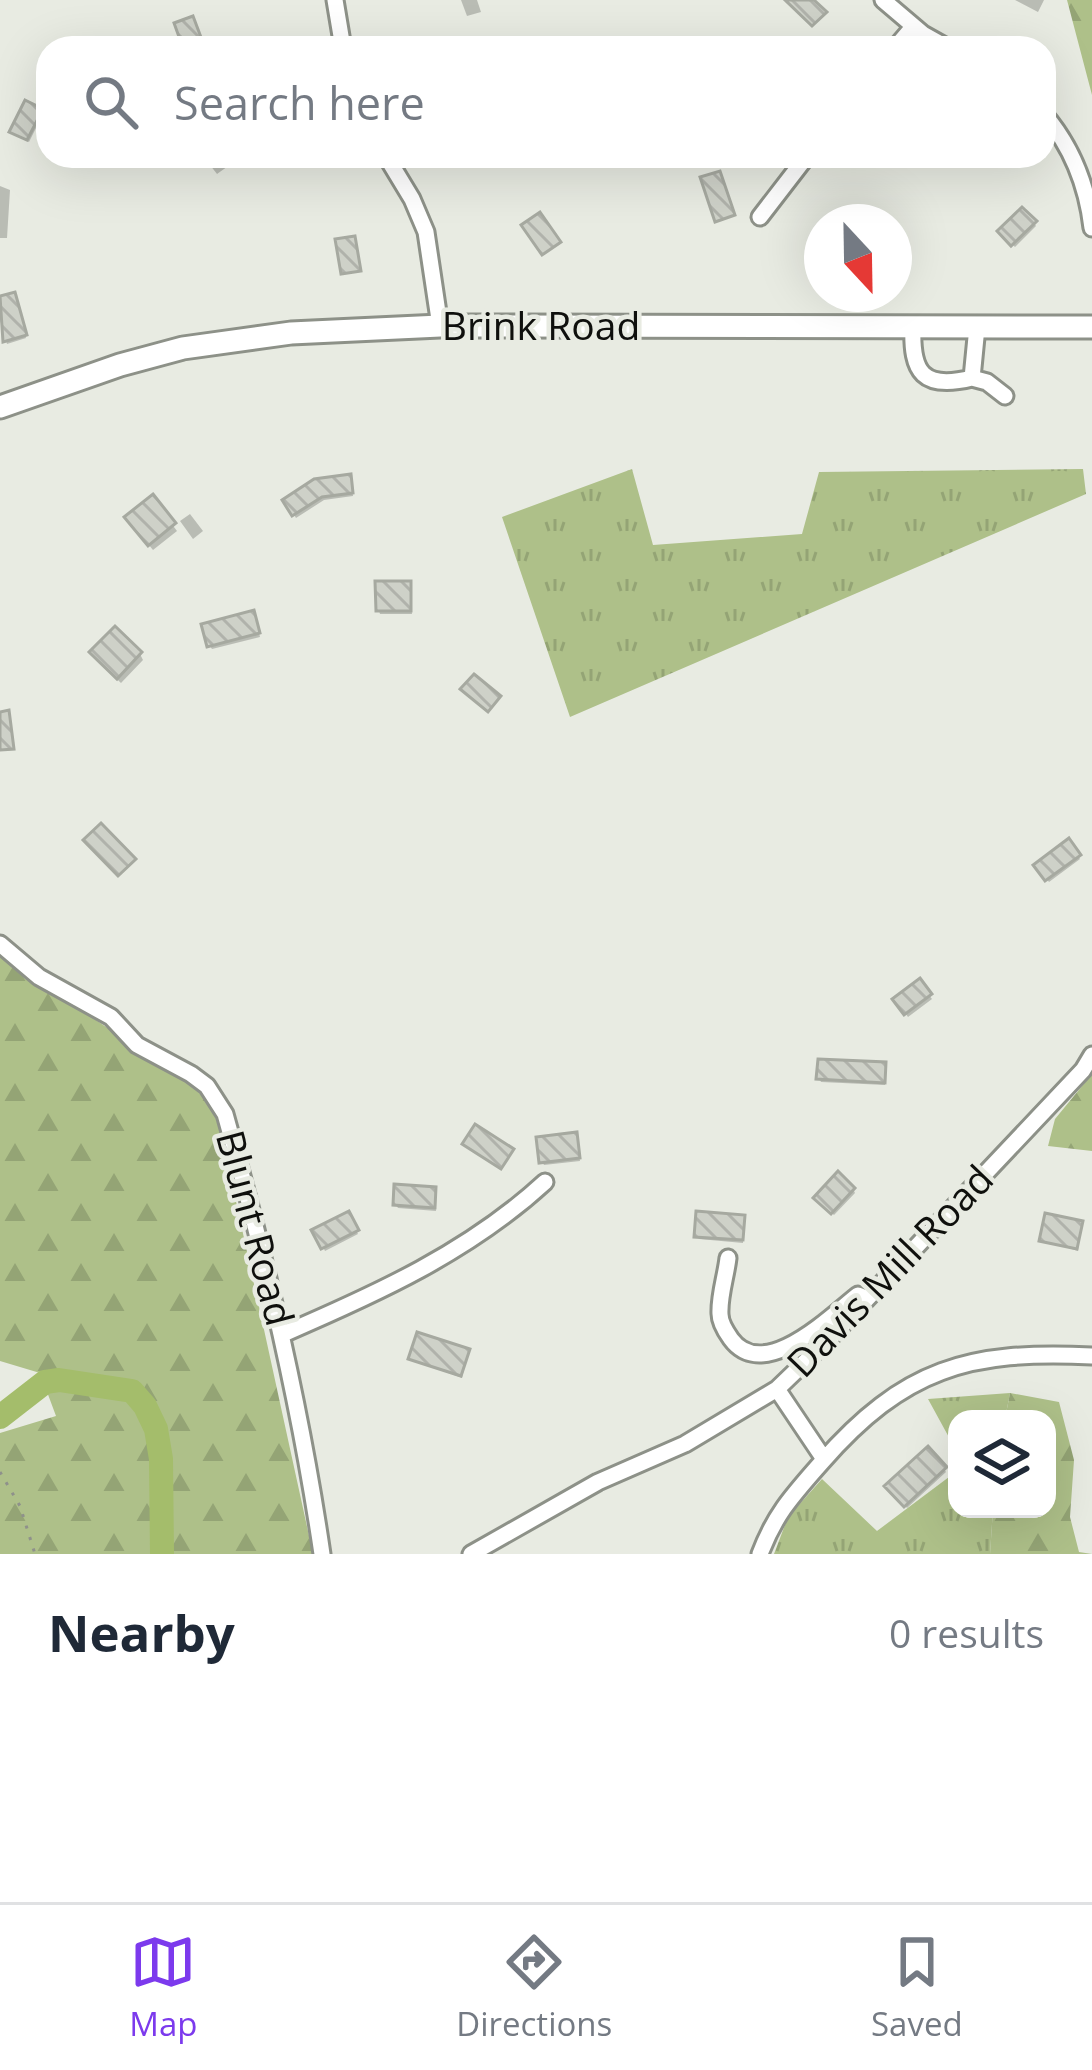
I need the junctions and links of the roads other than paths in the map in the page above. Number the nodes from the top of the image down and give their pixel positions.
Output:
1 (335, 0) edge
2 (884, 0) edge
3 (913, 26) junction
4 (341, 36) edge
5 (905, 36) edge
6 (929, 36) edge
7 (1056, 131) edge
8 (393, 168) edge
9 (798, 168) edge
10 (760, 217) dead end
11 (1092, 228) edge
12 (440, 326) junction
13 (913, 326) junction
14 (977, 326) junction
15 (1092, 327) edge
16 (972, 377) junction
17 (1004, 396) dead end
18 (0, 406) edge
19 (0, 944) edge
20 (1092, 1055) edge
21 (544, 1182) dead end
22 (728, 1258) dead end
23 (865, 1300) junction
24 (283, 1334) junction
25 (1092, 1356) edge
26 (777, 1389) junction
27 (824, 1459) junction
28 (322, 1554) edge
29 (471, 1554) edge
30 (760, 1554) edge

1 - 4 street
2 - 3 street
3 - 5 street
3 - 6 street
7 - 11 street
8 - 12 street
9 - 10 street
12 - 13 main road, Brink Road
12 - 18 main road, Brink Road
13 - 14 main road, Brink Road
13 - 16 street
14 - 15 main road, Brink Road
14 - 16 street
16 - 17 street
19 - 24 street, Blunt Road
20 - 23 street, Davis Mill Road
21 - 24 street
22 - 23 street
23 - 26 street, Davis Mill Road
24 - 28 street, Blunt Road
25 - 27 street
26 - 27 street
26 - 29 street, Davis Mill Road
27 - 30 street

